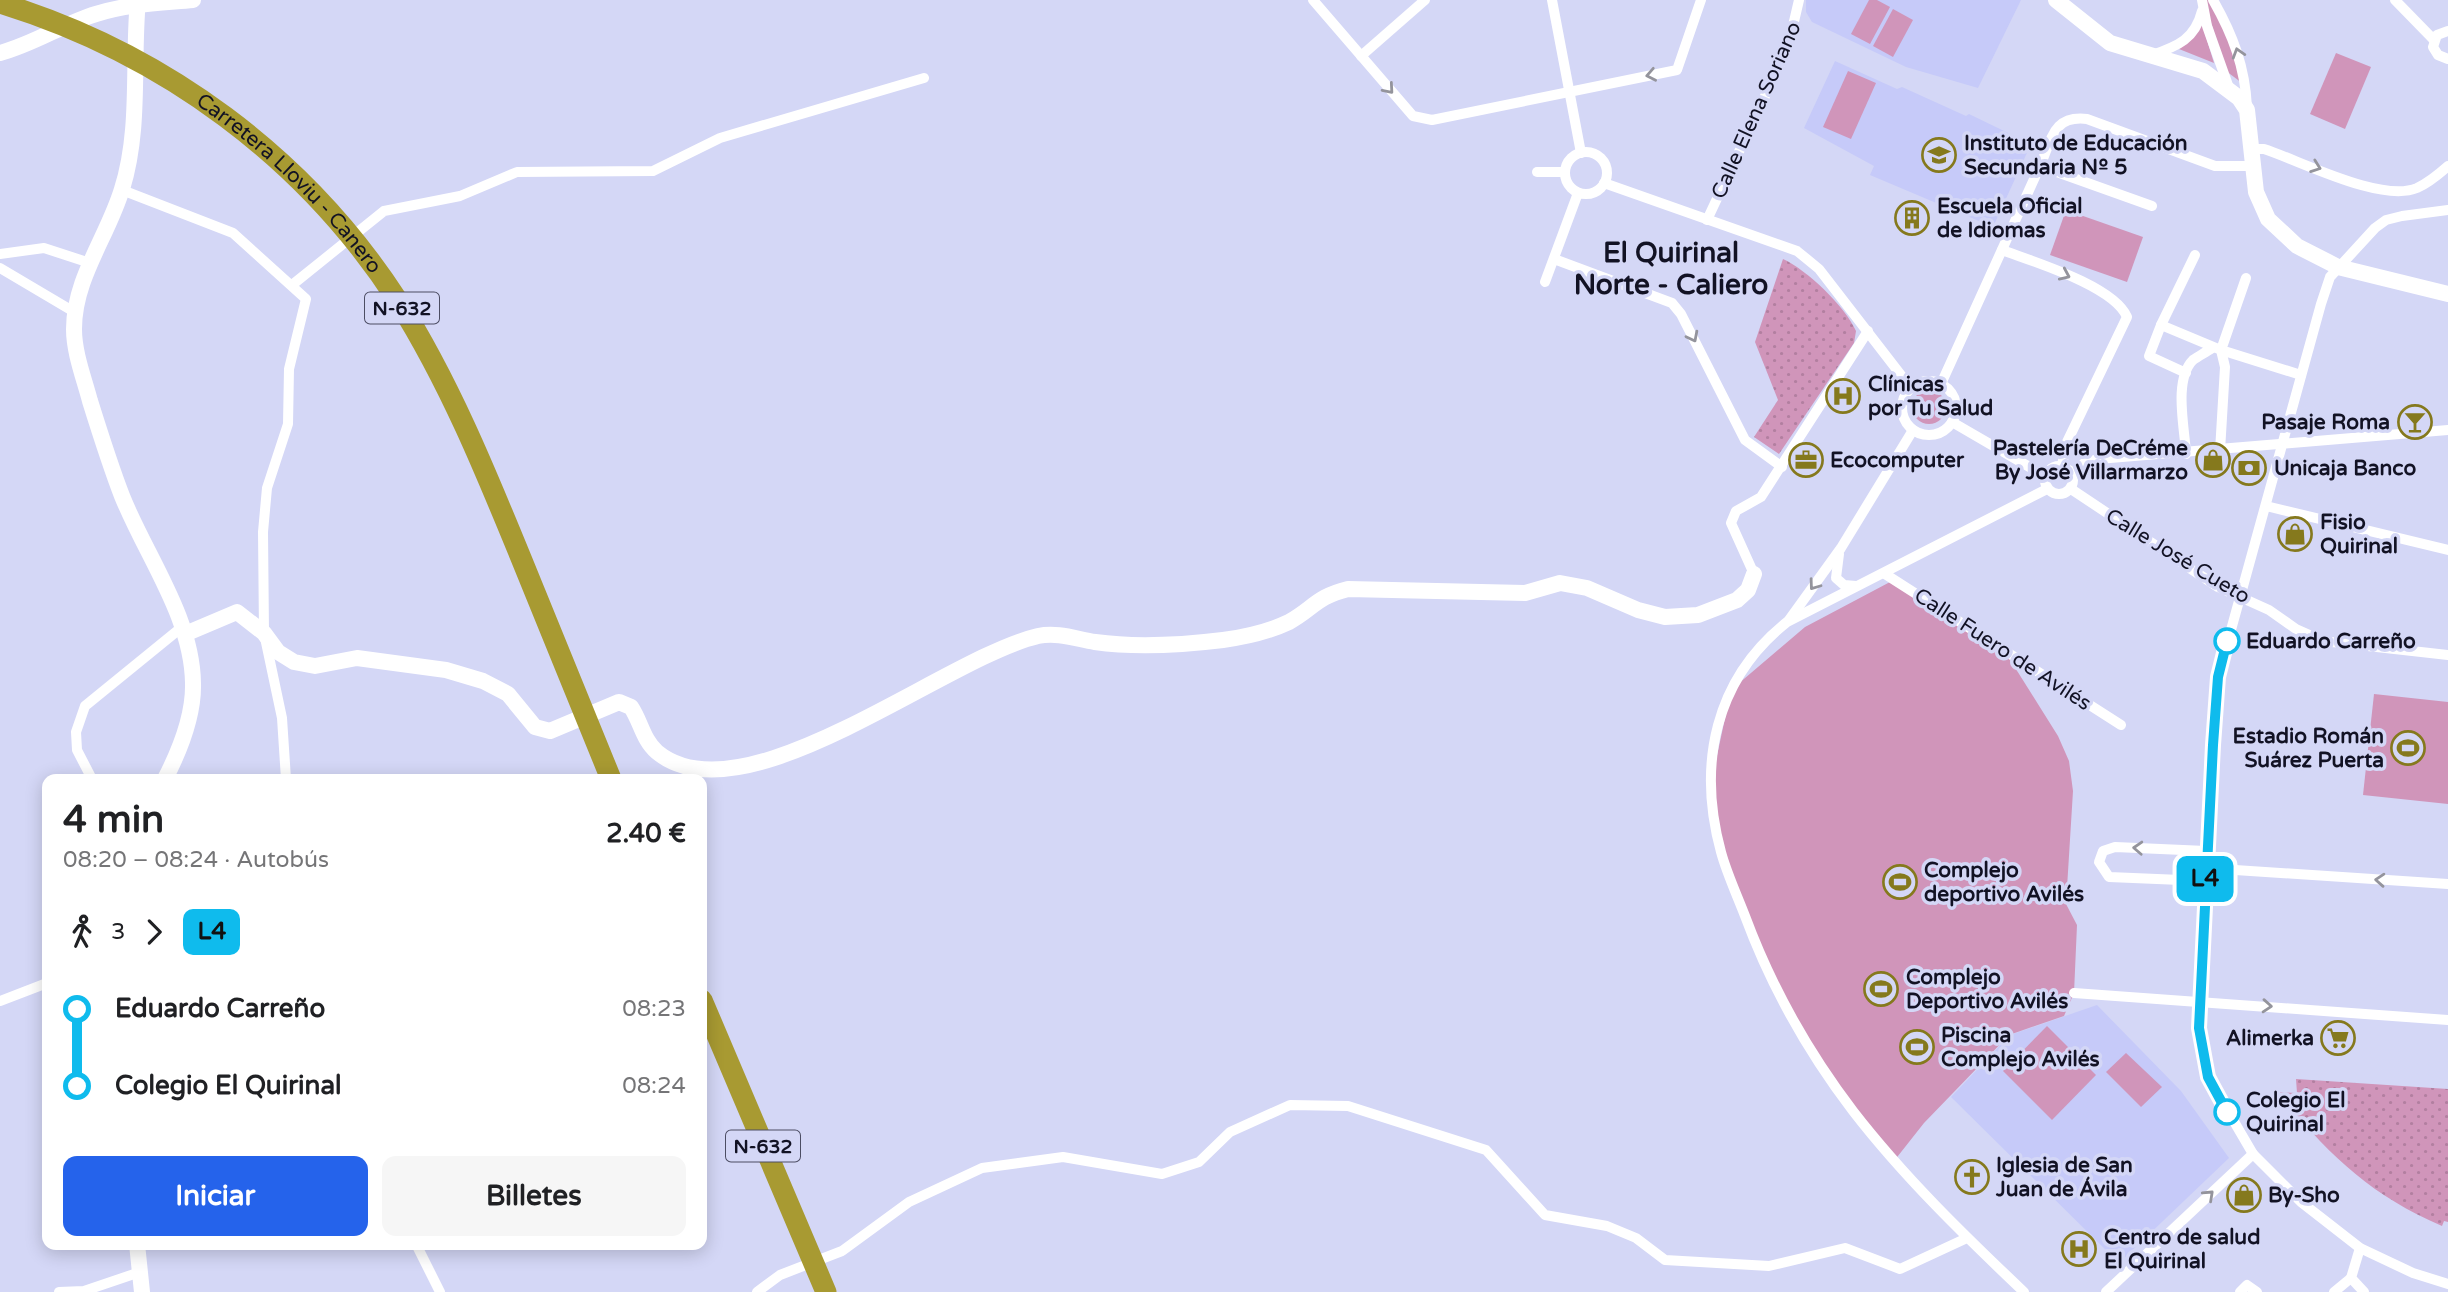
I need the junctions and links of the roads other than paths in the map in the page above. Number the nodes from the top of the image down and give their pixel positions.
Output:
1 (193, 0) edge
2 (1313, 0) edge
3 (1425, 0) edge
4 (1701, 0) edge
5 (1799, 0) edge
6 (2056, 0) edge
7 (2214, 0) edge
8 (2395, 0) edge
9 (1554, 1) edge
10 (0, 3) edge
11 (2203, 4) edge
12 (137, 8) edge
13 (2448, 31) edge
14 (2434, 40) junction
15 (0, 53) edge
16 (1361, 56) junction
17 (2150, 56) junction
18 (2448, 59) edge
19 (924, 78) dead end
20 (2229, 88) junction
21 (1569, 91) junction
22 (2247, 110) junction
23 (2250, 149) junction
24 (1581, 153) junction
25 (2040, 166) junction
26 (2252, 166) junction
27 (2448, 166) edge
28 (1537, 172) dead end
29 (1565, 172) junction
30 (1604, 183) junction
31 (122, 190) junction
32 (1578, 193) junction
33 (2152, 206) dead end
34 (2448, 210) edge
35 (1707, 220) junction
36 (2002, 250) junction
37 (0, 254) edge
38 (2195, 255) dead end
39 (1554, 259) junction
40 (90, 263) junction
41 (2338, 267) junction
42 (0, 268) edge
43 (2246, 278) dead end
44 (1545, 282) dead end
45 (292, 285) junction
46 (2448, 294) edge
47 (76, 313) junction
48 (2161, 325) junction
49 (1868, 331) junction
50 (2216, 349) junction
51 (2186, 373) junction
52 (2301, 375) junction
53 (1941, 384) junction
54 (1911, 388) junction
55 (1952, 422) junction
56 (1913, 430) junction
57 (2448, 430) edge
58 (2282, 445) junction
59 (2220, 451) junction
60 (2186, 454) junction
61 (2062, 465) junction
62 (1782, 467) junction
63 (2072, 473) junction
64 (2045, 476) junction
65 (2047, 489) junction
66 (2071, 489) junction
67 (2266, 506) junction
68 (1841, 548) junction
69 (2448, 550) edge
70 (1754, 574) joint
71 (1885, 574) junction
72 (1859, 586) junction
73 (2241, 598) junction
74 (1787, 622) junction
75 (183, 631) junction
76 (264, 633) junction
77 (2448, 655) edge
78 (2120, 725) dead end
79 (89, 774) edge
80 (168, 774) edge
81 (286, 774) edge
82 (609, 774) edge
83 (2206, 851) junction
84 (2205, 868) junction
85 (2205, 881) junction
86 (2448, 884) edge
87 (42, 985) edge
88 (2074, 993) dead end
89 (0, 1001) edge
90 (2199, 1001) junction
91 (707, 1012) edge
92 (2448, 1020) edge
93 (2253, 1154) junction
94 (1967, 1238) junction
95 (2360, 1248) junction
96 (138, 1250) edge
97 (419, 1250) edge
98 (140, 1272) junction
99 (2351, 1278) junction
100 (2448, 1284) edge
101 (60, 1292) edge
102 (142, 1292) edge
103 (440, 1292) edge
104 (757, 1292) edge
105 (826, 1292) edge
106 (2024, 1292) edge
107 (2106, 1292) edge
108 (2240, 1292) edge
109 (2257, 1292) edge
110 (2334, 1292) edge
111 (2364, 1292) edge

1 - 12 street
2 - 16 street
3 - 16 street
4 -> 21 street
5 - 35 street, Calle Elena Soriano
6 - 17 street
22 -> 7 street
8 - 14 street
9 - 21 street
10 - 82 highway, Carretera Lloviu - Canero / N-632
11 - 17 street
11 - 20 street
12 - 15 street
12 - 31 street
13 - 14 street
14 - 18 street
16 -> 21 street
17 - 20 street
19 - 45 street
20 - 22 street
21 - 24 street
22 - 23 street
23 - 26 street
23 -> 27 street
24 - 29 street
24 - 30 street
25 - 26 street
25 - 33 street
25 - 36 street
26 - 41 street
28 - 29 street
29 - 32 street
30 - 32 street
30 - 35 street
31 - 40 street
31 - 45 street
32 - 39 street
34 - 41 street
35 - 49 street
36 - 53 street
36 -> 61 street
37 - 40 street
38 - 48 street
39 - 44 street
39 -> 62 street
40 - 47 street
41 - 46 street
41 - 52 street
42 - 47 street
43 - 50 street
45 - 76 street
47 - 75 street
48 - 50 street
48 - 51 street
49 - 54 street
49 - 62 street
50 - 51 street
50 - 52 street
50 - 59 street
51 - 60 street
52 - 58 street
53 - 54 street
53 - 55 street
54 - 56 street
55 - 56 street
55 - 64 street
56 - 68 street
57 - 58 street
58 - 59 street
58 - 67 street
59 - 60 street
60 - 63 street
61 - 63 street
61 - 64 street
62 - 70 street
63 - 66 street
64 - 65 street
65 - 66 street
65 - 71 street, Calle Fuero de Avilés
66 - 73 street, Calle José Cueto
67 - 69 street
67 - 73 street
68 - 72 street
68 -> 74 street
70 - 76 street
71 - 72 street, Calle Fuero de Avilés
71 - 78 street, Calle Fuero de Avilés
72 - 74 street, Calle Fuero de Avilés
73 - 77 street, Calle José Cueto
73 - 83 street
74 - 94 street, Calle Fuero de Avilés
75 - 76 street
75 - 79 street
75 - 80 street
76 - 81 street
83 - 84 street
83 -> 85 street
84 - 85 street
86 -> 84 street
85 - 90 street
87 - 89 street
88 - 90 street
90 -> 92 street
90 - 93 street
91 - 105 highway, N-632
93 - 95 street
107 -> 93 street
94 - 104 street
94 - 106 street, Calle Fuero de Avilés
95 - 99 street
95 - 100 street
96 - 98 street
97 - 103 street
98 - 101 street
98 - 102 street
99 - 110 street
99 - 111 street
108 - 109 street

